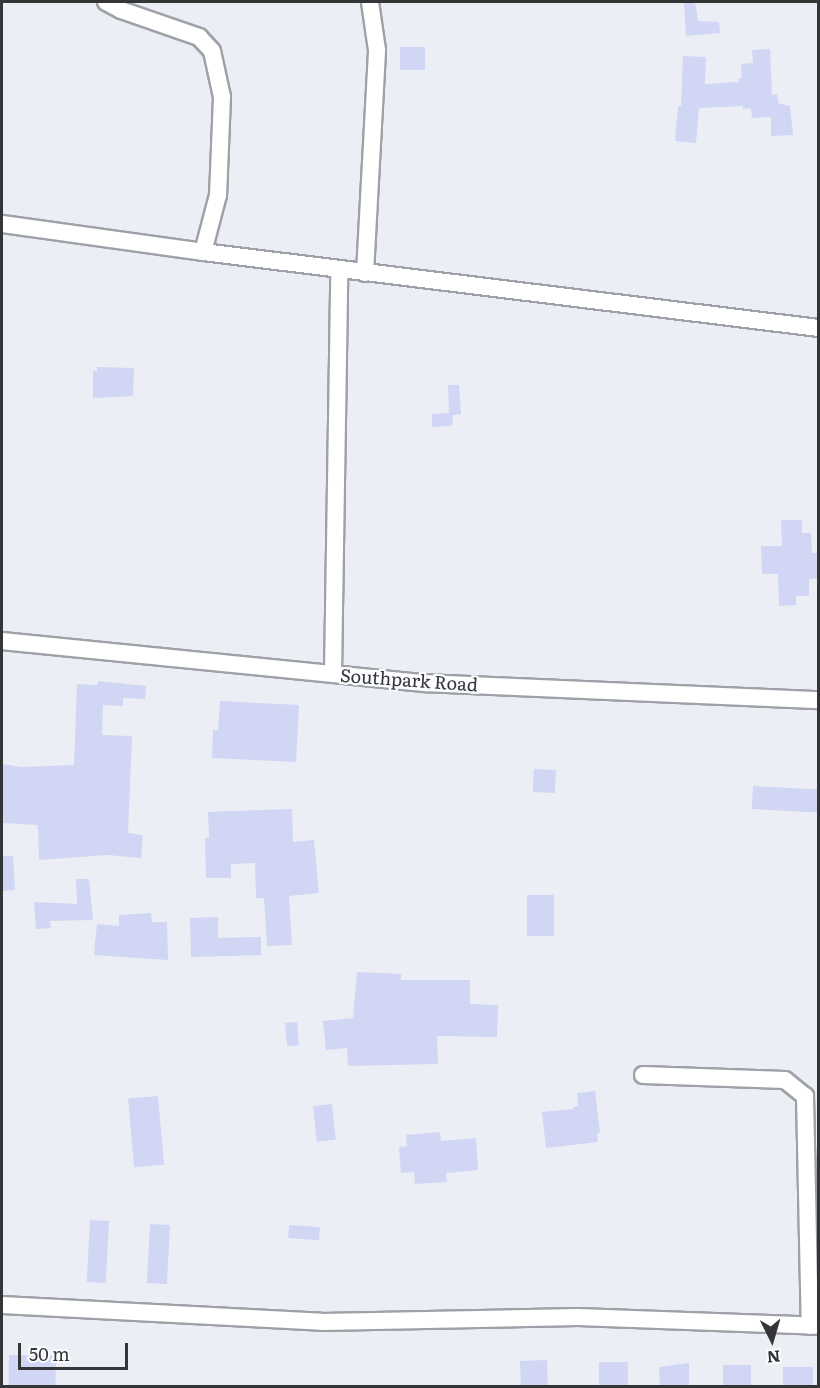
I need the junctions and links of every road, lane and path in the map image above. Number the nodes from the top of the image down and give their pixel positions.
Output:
1 (106, 2) edge
2 (370, 2) edge
3 (2, 224) edge
4 (203, 252) junction
5 (339, 270) junction
6 (365, 273) junction
7 (819, 328) edge
8 (2, 641) edge
9 (333, 674) junction
10 (819, 700) edge
11 (644, 1075) dead end
12 (2, 1305) edge
13 (814, 1326) edge

1 - 4 street
2 - 6 street
3 - 4 street
4 - 5 street
5 - 6 street
5 - 9 street
6 - 7 street
8 - 9 street, Southpark Road
9 - 10 street, Southpark Road
11 - 13 street
12 - 13 street

